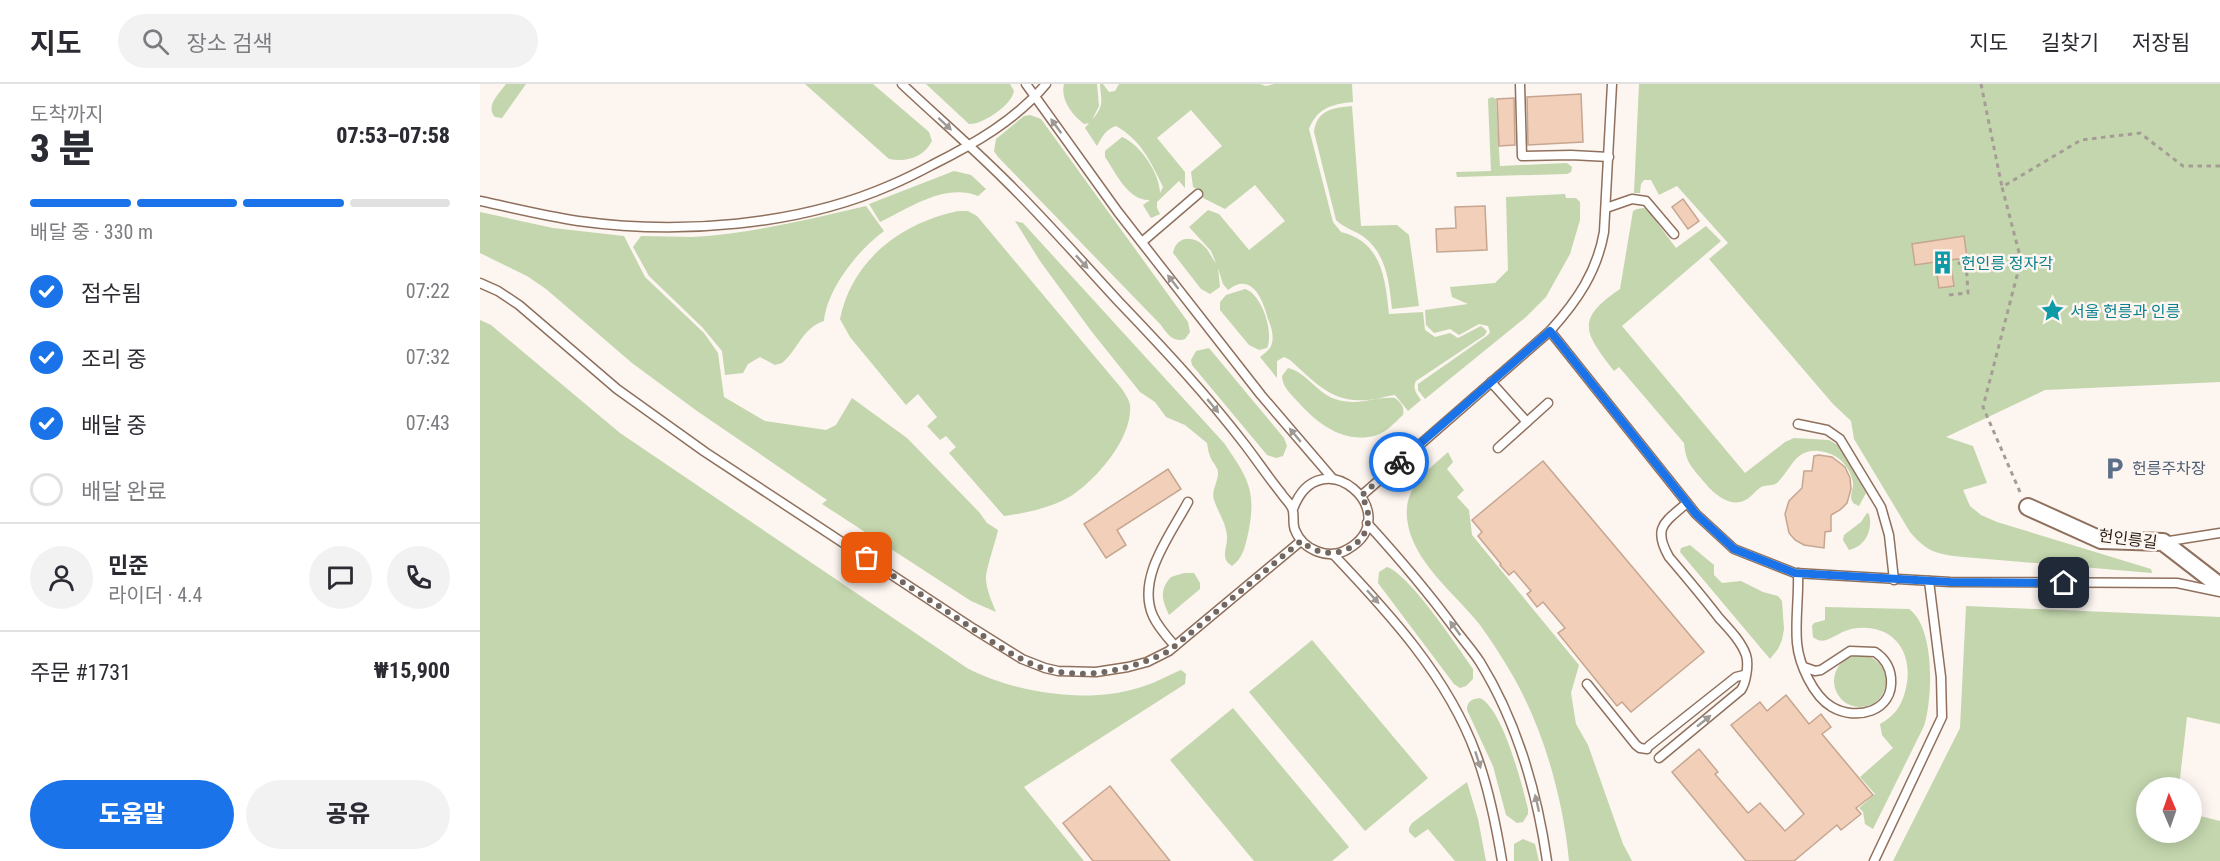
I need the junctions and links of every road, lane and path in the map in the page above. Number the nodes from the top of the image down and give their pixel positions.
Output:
1 (902, 84) edge
2 (1026, 84) edge
3 (1046, 84) edge
4 (1520, 84) edge
5 (1612, 84) edge
6 (1981, 84) edge
7 (1035, 97) junction
8 (969, 147) junction
9 (1609, 157) junction
10 (2220, 166) edge
11 (2002, 187) junction
12 (1197, 194) dead end
13 (480, 201) edge
14 (1606, 208) junction
15 (1674, 234) dead end
16 (1142, 242) junction
17 (1956, 264) dead end
18 (480, 283) edge
19 (1949, 295) dead end
20 (1550, 331) junction
21 (1491, 382) junction
22 (1548, 403) dead end
23 (1527, 422) junction
24 (1798, 424) dead end
25 (1498, 448) dead end
26 (1333, 479) junction
27 (2020, 492) dead end
28 (1361, 496) junction
29 (1188, 502) dead end
30 (1687, 503) junction
31 (2028, 507) dead end
32 (1293, 509) junction
33 (1367, 523) junction
34 (2220, 533) edge
35 (1301, 541) junction
36 (2163, 542) junction
37 (1333, 554) junction
38 (1798, 573) junction
39 (1894, 580) junction
40 (1929, 581) junction
41 (2220, 586) edge
42 (2220, 591) edge
43 (1175, 646) junction
44 (1804, 667) junction
45 (1744, 675) junction
46 (1587, 684) dead end
47 (1659, 758) dead end
48 (1502, 861) edge
49 (1547, 861) edge
50 (1874, 861) edge

1 -> 8 lane
2 - 7 lane
3 - 7 lane
4 - 9 lane
5 - 9 lane
6 - 11 path
7 - 8 lane
16 -> 7 lane
8 - 13 lane
8 -> 32 lane
9 - 14 lane
10 - 11 path
11 - 27 path
12 - 16 lane
14 - 15 lane
14 - 20 lane
26 -> 16 lane
17 - 19 path
18 - 43 lane
20 - 21 lane
20 - 30 lane
21 - 23 lane
21 - 28 lane
22 - 23 lane
23 - 25 lane
24 - 39 lane
26 - 28 lane
26 - 32 lane
28 - 33 lane
29 - 43 lane
30 - 38 lane
30 - 45 lane
31 - 36 street, 헌인릉길
32 - 35 lane
33 - 37 lane
49 -> 33 lane
34 - 36 lane
35 - 37 lane
35 - 43 lane
36 - 41 street, 헌인릉길
37 -> 48 lane
38 - 39 lane
38 - 44 lane
39 - 40 lane
40 - 42 lane
40 - 50 lane
44 - 44 lane
45 - 46 lane
47 -> 45 lane

